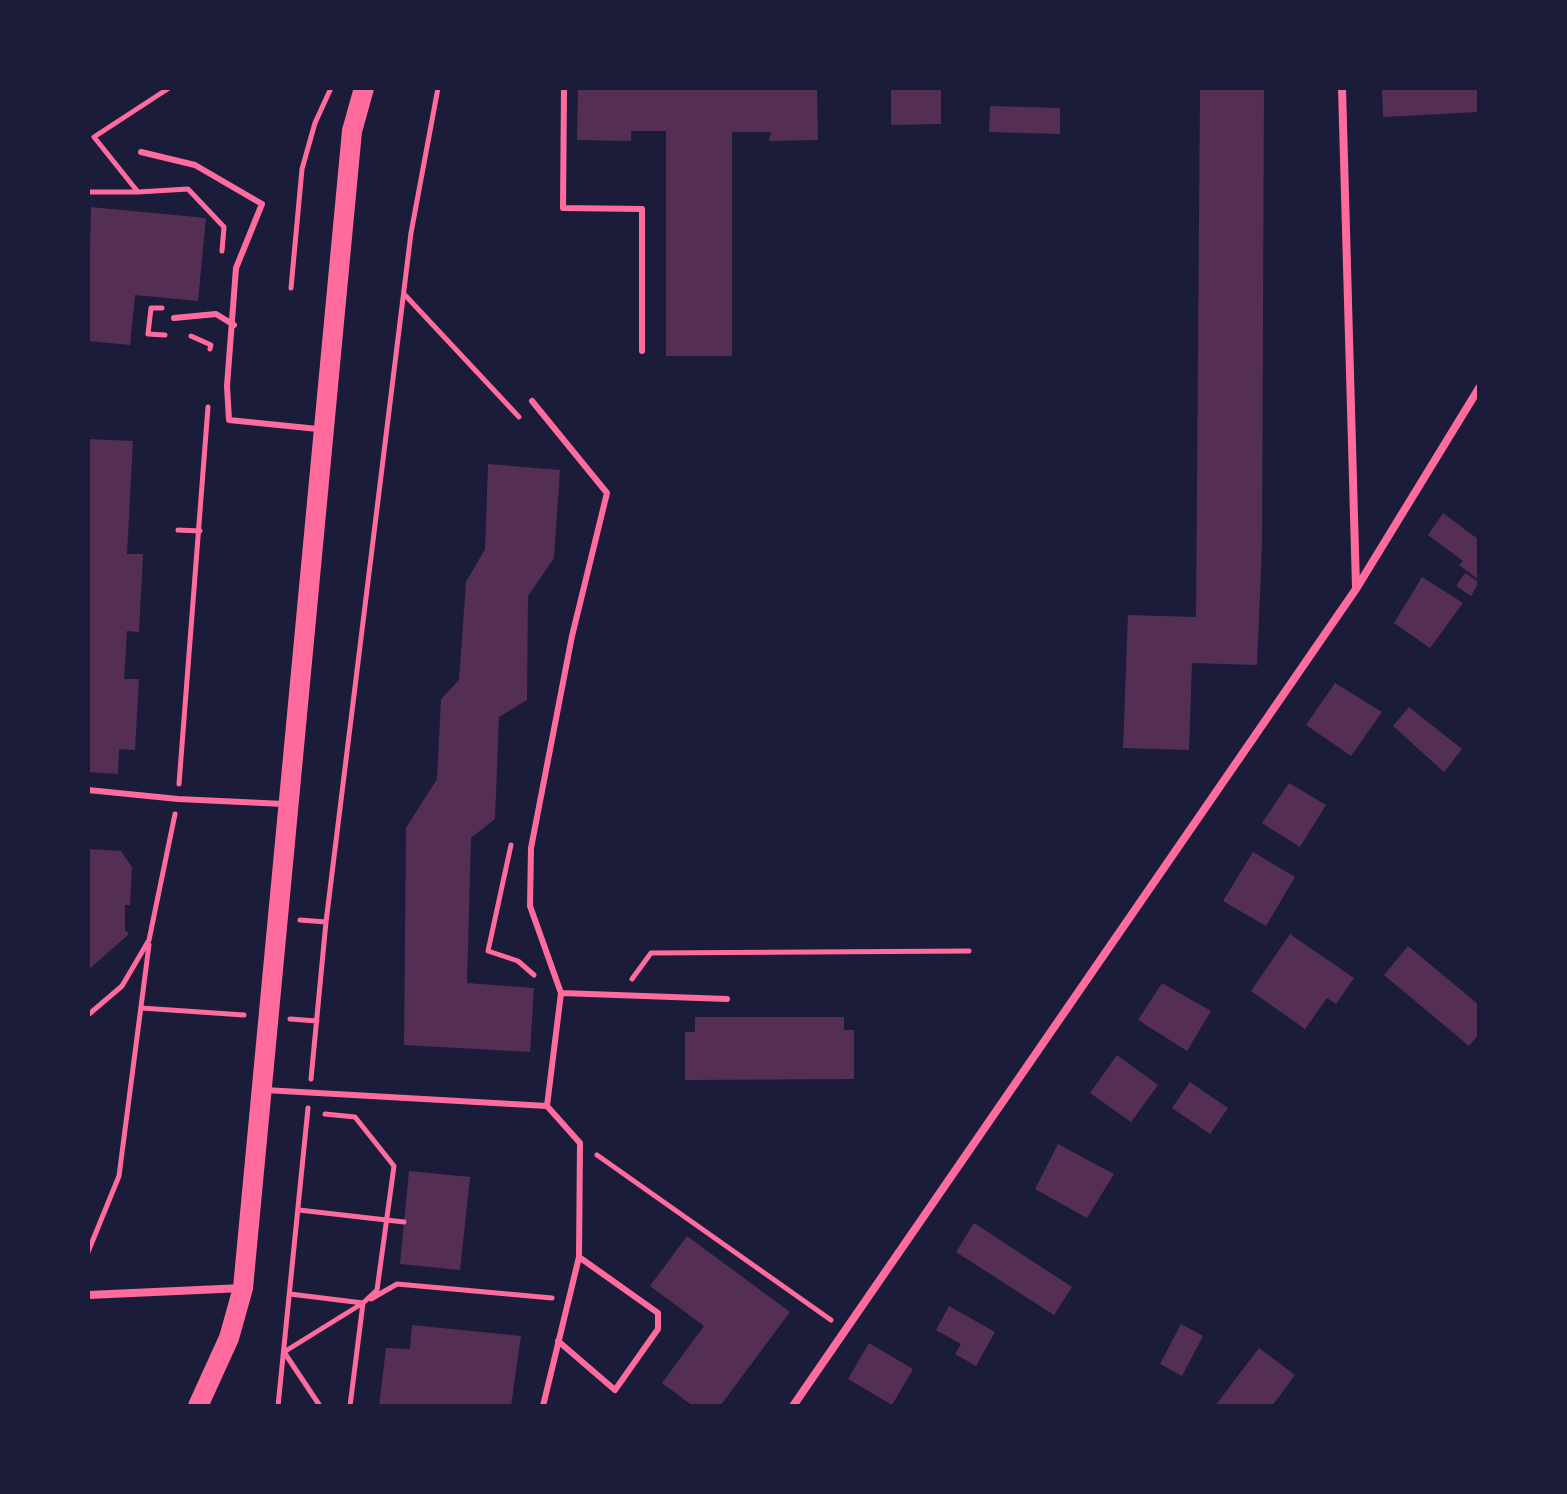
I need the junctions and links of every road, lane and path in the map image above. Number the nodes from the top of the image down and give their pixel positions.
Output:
1 (169, 88) edge
2 (331, 88) edge
3 (364, 88) edge
4 (438, 88) edge
5 (564, 88) edge
6 (1342, 88) edge
7 (94, 137) junction
8 (88, 142) edge
9 (141, 152) dead end
10 (88, 192) edge
11 (138, 192) junction
12 (221, 266) dead end
13 (291, 288) dead end
14 (404, 294) junction
15 (165, 307) dead end
16 (174, 318) dead end
17 (234, 325) junction
18 (172, 335) dead end
19 (184, 336) dead end
20 (642, 351) dead end
21 (210, 358) dead end
22 (1479, 388) edge
23 (209, 398) dead end
24 (532, 401) dead end
25 (526, 424) dead end
26 (323, 429) junction
27 (178, 530) dead end
28 (200, 531) junction
29 (1356, 589) junction
30 (88, 790) edge
31 (178, 799) junction
32 (286, 804) junction
33 (511, 844) dead end
34 (149, 940) junction
35 (969, 951) dead end
36 (561, 993) junction
37 (627, 995) junction
38 (727, 999) dead end
39 (141, 1008) junction
40 (88, 1015) edge
41 (271, 1017) junction
42 (317, 1021) junction
43 (265, 1090) junction
44 (310, 1090) junction
45 (547, 1106) junction
46 (308, 1113) junction
47 (580, 1143) junction
48 (299, 1210) junction
49 (387, 1220) junction
50 (404, 1222) dead end
51 (88, 1252) edge
52 (579, 1257) junction
53 (243, 1288) junction
54 (290, 1294) junction
55 (88, 1295) edge
56 (566, 1299) junction
57 (363, 1303) junction
58 (845, 1330) junction
59 (558, 1341) junction
60 (284, 1352) junction
61 (198, 1406) edge
62 (278, 1406) edge
63 (320, 1406) edge
64 (350, 1406) edge
65 (543, 1406) edge
66 (793, 1406) edge

1 - 7 path
2 - 13 path
3 - 26 main road
4 - 14 path
5 - 20 lane
6 - 29 street
7 - 8 path
7 - 11 path
9 - 17 lane
10 - 11 path
11 - 12 path
14 - 25 path
14 - 42 path
15 - 18 path
16 - 17 lane
17 - 26 lane
19 - 21 path
22 - 29 street
23 - 28 path
24 - 36 lane
26 - 32 main road
27 - 28 path
28 - 31 path
29 - 58 street
30 - 31 lane
31 - 32 lane
31 - 34 path
32 - 41 main road
33 - 36 path
34 - 39 path
34 - 40 path
35 - 37 path
36 - 37 lane
36 - 45 lane
37 - 38 lane
39 - 41 path
39 - 51 path
41 - 42 path
41 - 43 main road
42 - 44 path
43 - 44 lane
43 - 53 main road
44 - 45 lane
44 - 46 path
45 - 47 lane
46 - 48 path
46 - 49 path
47 - 52 lane
47 - 58 path
48 - 49 path
48 - 54 path
49 - 50 path
49 - 57 path
52 - 56 lane
52 - 59 lane
53 - 55 street
53 - 61 main road
54 - 57 path
54 - 60 path
56 - 57 path
56 - 59 lane
57 - 60 path
57 - 64 path
58 - 66 street
59 - 65 lane
60 - 62 path
60 - 63 path

